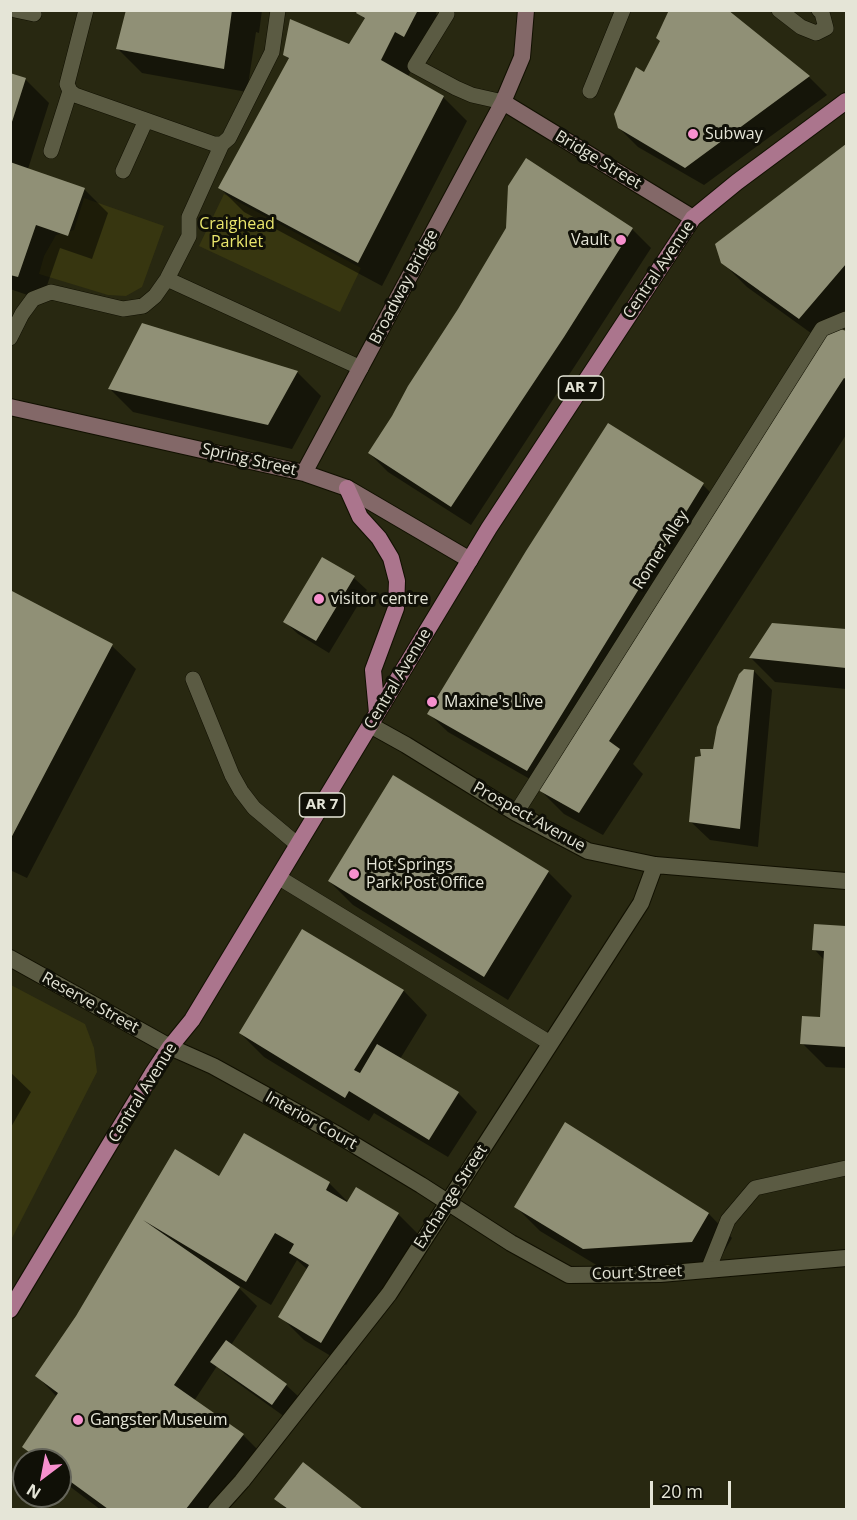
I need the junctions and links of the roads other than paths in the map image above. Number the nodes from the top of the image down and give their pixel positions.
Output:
1 (15, 10) edge
2 (86, 10) edge
3 (278, 10) edge
4 (446, 10) edge
5 (526, 10) edge
6 (623, 10) edge
7 (778, 10) edge
8 (819, 10) edge
9 (34, 14) dead end
10 (70, 91) junction
11 (590, 91) dead end
12 (846, 101) edge
13 (503, 102) junction
14 (146, 120) junction
15 (222, 144) junction
16 (51, 151) dead end
17 (123, 171) dead end
18 (693, 218) junction
19 (167, 279) junction
20 (846, 319) edge
21 (10, 338) edge
22 (361, 368) junction
23 (10, 407) edge
24 (304, 472) junction
25 (347, 488) junction
26 (470, 560) junction
27 (193, 679) dead end
28 (374, 719) junction
29 (516, 813) junction
30 (298, 845) junction
31 (655, 865) junction
32 (278, 877) junction
33 (846, 881) edge
34 (10, 958) edge
35 (550, 1043) junction
36 (170, 1047) junction
37 (846, 1168) edge
38 (447, 1202) junction
39 (846, 1258) edge
40 (708, 1270) junction
41 (10, 1310) edge
42 (216, 1509) edge

1 - 9 lane
2 - 10 lane
3 - 15 lane
4 - 13 lane
5 - 13 main road, Broadway Bridge
6 - 11 lane
7 - 8 lane
10 - 14 lane
10 - 16 lane
12 - 18 main road, Central Avenue / AR 7
13 - 18 main road, Bridge Street
13 - 22 main road, Broadway Bridge
14 - 15 lane
14 - 17 lane
15 - 19 lane
18 - 26 main road, Central Avenue / AR 7
19 - 21 lane
19 - 22 lane
20 - 29 lane, Romer Alley
22 - 24 main road, Broadway Bridge
23 - 24 main road, Spring Street
24 - 25 main road, Spring Street
25 - 26 main road, Spring Street
25 - 28 main road
26 - 28 main road, Central Avenue / AR 7
27 - 30 lane
28 - 29 street, Prospect Avenue
28 - 30 main road, Central Avenue / AR 7
29 - 31 street, Prospect Avenue
30 - 32 main road, Central Avenue / AR 7
31 - 33 street, Prospect Avenue
31 - 35 street, Exchange Street
32 - 35 lane
32 - 36 main road, Central Avenue / AR 7
34 - 36 street, Reserve Street
35 - 38 street, Exchange Street
36 - 38 street, Interior Court
36 - 41 main road, Central Avenue / AR 7
37 - 40 lane
38 - 40 street, Court Street
38 - 42 street, Exchange Street
39 - 40 street, Court Street

